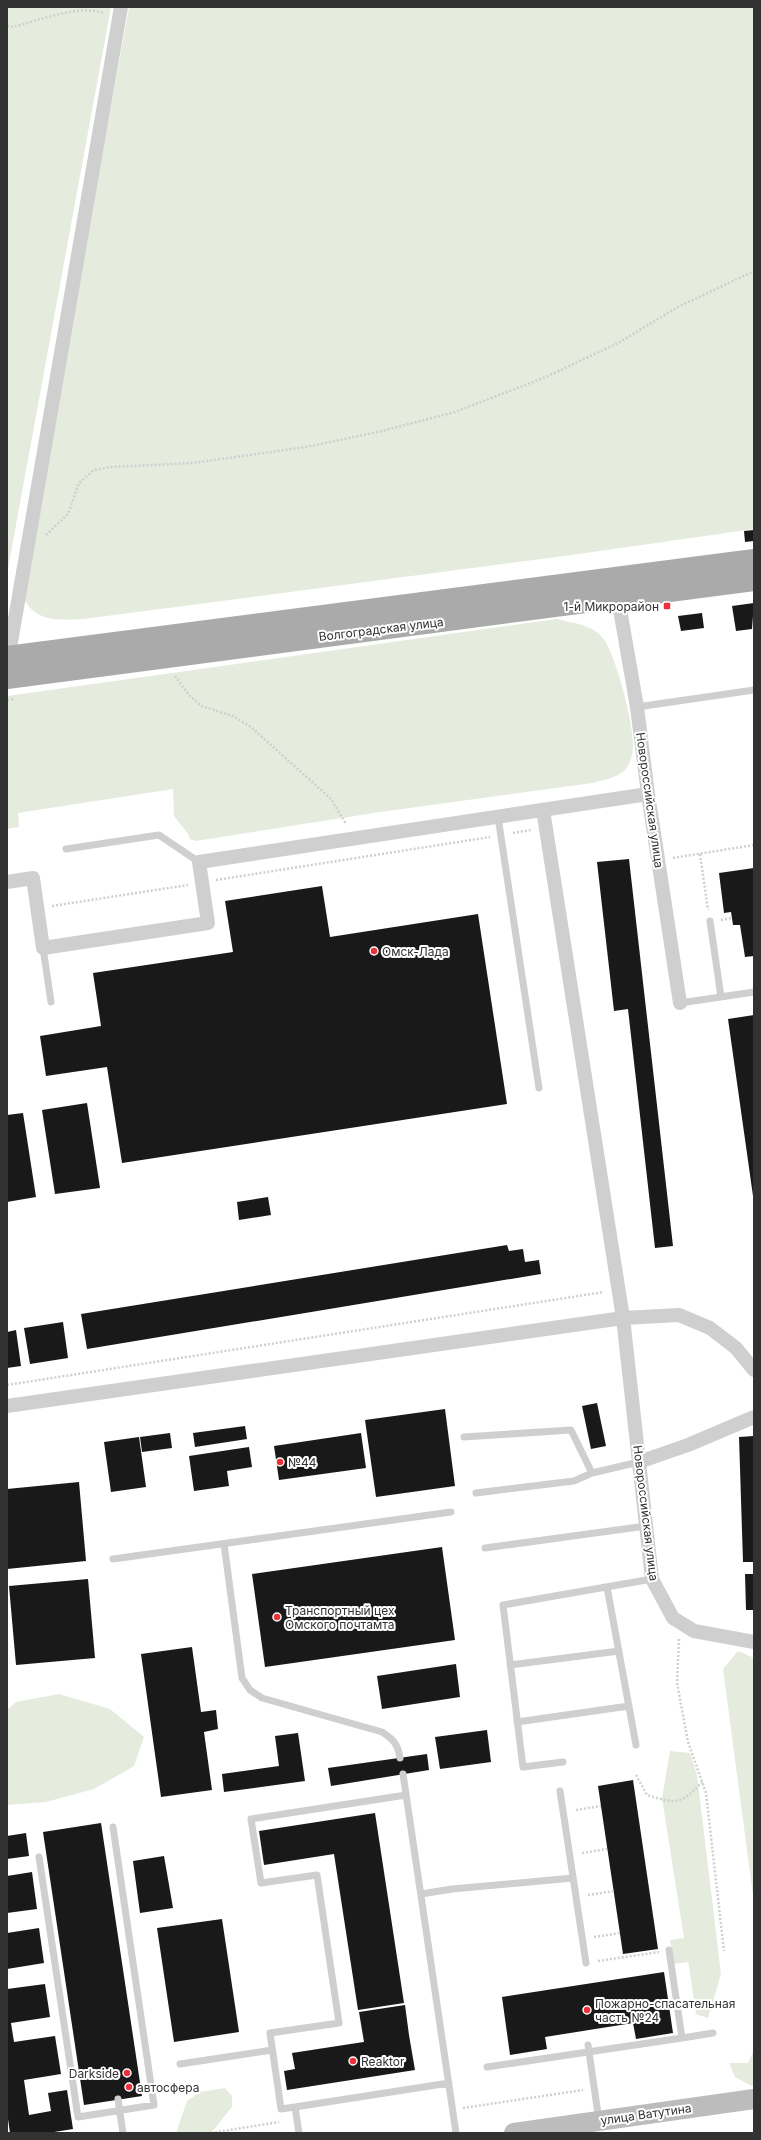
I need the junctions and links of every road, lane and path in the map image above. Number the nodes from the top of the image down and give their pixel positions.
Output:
1 (120, 12) edge
2 (7, 26) edge
3 (754, 271) edge
4 (29, 543) junction
5 (754, 560) edge
6 (754, 580) edge
7 (618, 598) junction
8 (7, 657) edge
9 (7, 673) edge
10 (175, 676) dead end
11 (7, 678) edge
12 (754, 690) edge
13 (638, 707) junction
14 (648, 794) junction
15 (543, 810) junction
16 (498, 817) junction
17 (546, 828) junction
18 (501, 835) junction
19 (355, 838) junction
20 (754, 846) edge
21 (66, 849) dead end
22 (700, 854) junction
23 (658, 860) junction
24 (199, 862) junction
25 (7, 882) edge
26 (202, 882) junction
27 (37, 909) junction
28 (732, 918) dead end
29 (725, 919) dead end
30 (710, 922) joint
31 (43, 948) junction
32 (754, 992) edge
33 (721, 997) junction
34 (51, 1002) dead end
35 (680, 1003) joint
36 (539, 1088) dead end
37 (619, 1290) junction
38 (623, 1318) junction
39 (754, 1370) edge
40 (7, 1386) edge
41 (7, 1406) edge
42 (754, 1417) edge
43 (464, 1437) dead end
44 (639, 1462) junction
45 (592, 1473) junction
46 (476, 1493) dead end
47 (451, 1512) dead end
48 (646, 1526) junction
49 (224, 1544) junction
50 (485, 1548) dead end
51 (113, 1559) dead end
52 (652, 1579) junction
53 (607, 1587) junction
54 (679, 1622) junction
55 (754, 1642) edge
56 (619, 1651) junction
57 (510, 1665) junction
58 (629, 1706) junction
59 (517, 1722) junction
60 (636, 1746) dead end
61 (400, 1758) dead end
62 (564, 1762) dead end
63 (403, 1774) dead end
64 (636, 1775) dead end
65 (702, 1782) junction
66 (560, 1791) dead end
67 (406, 1795) junction
68 (601, 1806) dead end
69 (563, 1812) junction
70 (113, 1827) dead end
71 (607, 1849) dead end
72 (581, 1853) dead end
73 (39, 1857) dead end
74 (573, 1878) junction
75 (614, 1891) dead end
76 (421, 1894) junction
77 (580, 1896) dead end
78 (620, 1933) dead end
79 (587, 1938) dead end
80 (669, 1950) joint
81 (724, 1951) dead end
82 (586, 1963) joint
83 (713, 2033) dead end
84 (682, 2038) junction
85 (588, 2048) junction
86 (272, 2050) junction
87 (180, 2064) dead end
88 (487, 2067) dead end
89 (449, 2083) junction
90 (594, 2088) junction
91 (118, 2099) dead end
92 (754, 2099) edge
93 (295, 2107) junction
94 (120, 2110) junction
95 (453, 2110) junction
96 (297, 2118) junction
97 (599, 2121) junction
98 (123, 2133) edge
99 (211, 2133) edge
100 (299, 2133) edge
101 (456, 2133) edge
102 (514, 2133) edge

1 - 2 path
1 - 4 street
3 - 4 path
4 - 8 street
5 - 8 main road, Волгоградская улица
6 - 7 main road, Волгоградская улица
7 - 11 main road, Волгоградская улица
7 - 13 street, Новороссийская улица
8 - 9 street
10 - 19 path
12 - 13 lane
13 - 14 street, Новороссийская улица
14 - 15 street
14 - 23 street, Новороссийская улица
15 - 16 street
15 - 17 street, Новороссийская улица
16 - 18 lane
16 - 19 street
17 - 18 path
17 - 37 street, Новороссийская улица
18 - 26 path
18 - 36 lane
19 - 24 street
20 - 22 path
21 - 24 lane
22 - 23 path
22 - 30 path
23 - 35 street, Новороссийская улица
24 - 26 street
25 - 27 street
26 - 27 path
26 - 31 street
27 - 31 street
28 - 29 path
30 - 33 lane
31 - 34 lane
32 - 33 lane
33 - 35 lane
37 - 38 street, Новороссийская улица
37 - 40 path
38 - 39 street
38 - 41 street
38 - 44 street, Новороссийская улица
42 - 44 street
43 - 45 lane
44 - 45 lane
44 - 48 street, Новороссийская улица
45 - 46 lane
47 - 49 lane
48 - 50 lane
48 - 52 street, Новороссийская улица
49 - 51 lane
49 - 61 lane
52 - 53 lane
52 - 54 street, Новороссийская улица
53 - 56 lane
53 - 57 lane
54 - 55 street, Новороссийская улица
54 - 65 path
56 - 57 lane
56 - 58 lane
57 - 59 lane
58 - 59 lane
58 - 60 lane
59 - 62 lane
63 - 67 lane
64 - 65 path
65 - 81 path
66 - 69 lane
67 - 76 lane
67 - 86 lane
68 - 69 path
69 - 74 lane
70 - 94 lane
71 - 72 path
73 - 94 lane
74 - 76 lane
74 - 82 lane
75 - 77 path
76 - 89 lane
78 - 79 path
80 - 82 path
80 - 84 lane
83 - 84 lane
84 - 85 lane
85 - 88 lane
85 - 90 lane
86 - 87 lane
86 - 93 lane
89 - 93 lane
89 - 95 lane
90 - 95 path
90 - 97 lane
91 - 94 lane
92 - 97 main road, улица Ватутина
93 - 96 lane
94 - 98 lane
95 - 101 lane
96 - 99 path
96 - 100 lane
97 - 102 main road, улица Ватутина

